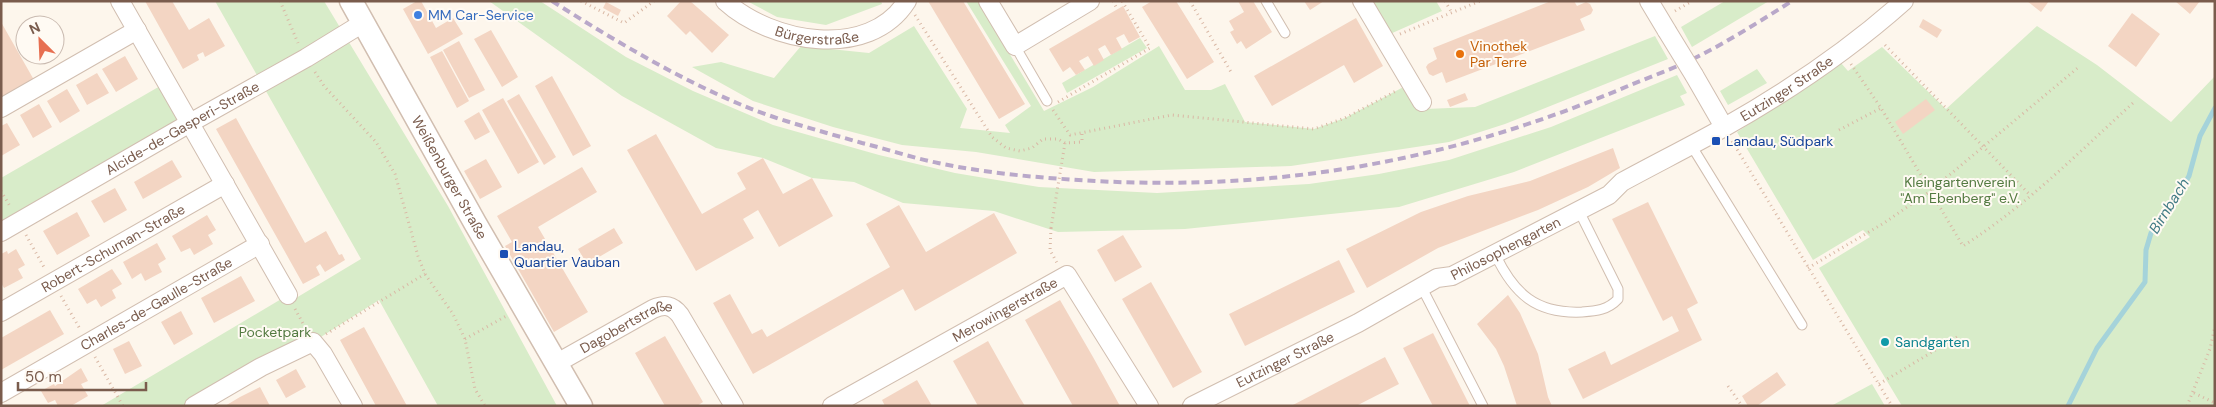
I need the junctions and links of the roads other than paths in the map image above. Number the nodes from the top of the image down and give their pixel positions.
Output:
1 (120, 1) edge
2 (351, 1) edge
3 (725, 1) edge
4 (907, 1) edge
5 (988, 1) edge
6 (1090, 1) edge
7 (1266, 1) edge
8 (1362, 1) edge
9 (1649, 1) edge
10 (1904, 1) edge
11 (363, 23) junction
12 (137, 30) junction
13 (1285, 33) dead end
14 (1015, 46) junction
15 (1048, 101) dead end
16 (1422, 102) dead end
17 (1, 108) edge
18 (190, 123) junction
19 (1724, 127) junction
20 (1691, 145) junction
21 (1632, 176) joint
22 (225, 184) junction
23 (1578, 209) junction
24 (1, 232) edge
25 (260, 244) junction
26 (1495, 254) junction
27 (1421, 286) junction
28 (288, 294) road end
29 (1376, 311) joint
30 (1, 312) edge
31 (1802, 325) dead end
32 (557, 363) junction
33 (1, 393) edge
34 (194, 406) edge
35 (353, 406) edge
36 (581, 406) edge
37 (734, 406) edge
38 (832, 406) edge
39 (1149, 406) edge
40 (1192, 406) edge
41 (1483, 406) edge

1 - 12 street
2 - 11 street, Weißenburger Straße
3 - 4 street, Bürgerstraße
5 - 14 street
6 - 14 street
7 - 13 lane
8 - 16 street
9 - 19 street, bridge
10 - 19 street, Eutzinger Straße
11 - 18 street, Alcide-de-Gasperi-Straße
11 - 32 street, Weißenburger Straße
12 - 17 street
12 - 18 street
14 - 15 lane
18 - 22 street
18 - 24 street, Alcide-de-Gasperi-Straße
19 - 20 street, Eutzinger Straße
20 - 21 street, Eutzinger Straße
20 - 31 lane
21 - 23 street, Philosophengarten
22 - 25 street
22 - 30 street, Robert-Schuman-Straße
23 - 26 street, Philosophengarten
23 - 26 lane
25 - 28 street
25 - 33 street, Charles-de-Gaulle-Straße
26 - 27 street, Philosophengarten
27 - 29 street, Philosophengarten
27 - 41 lane
29 - 40 street, Eutzinger Straße
32 - 36 street, Weißenburger Straße
32 - 37 street, Dagobertstraße
34 - 35 street
38 - 39 street, Merowingerstraße

